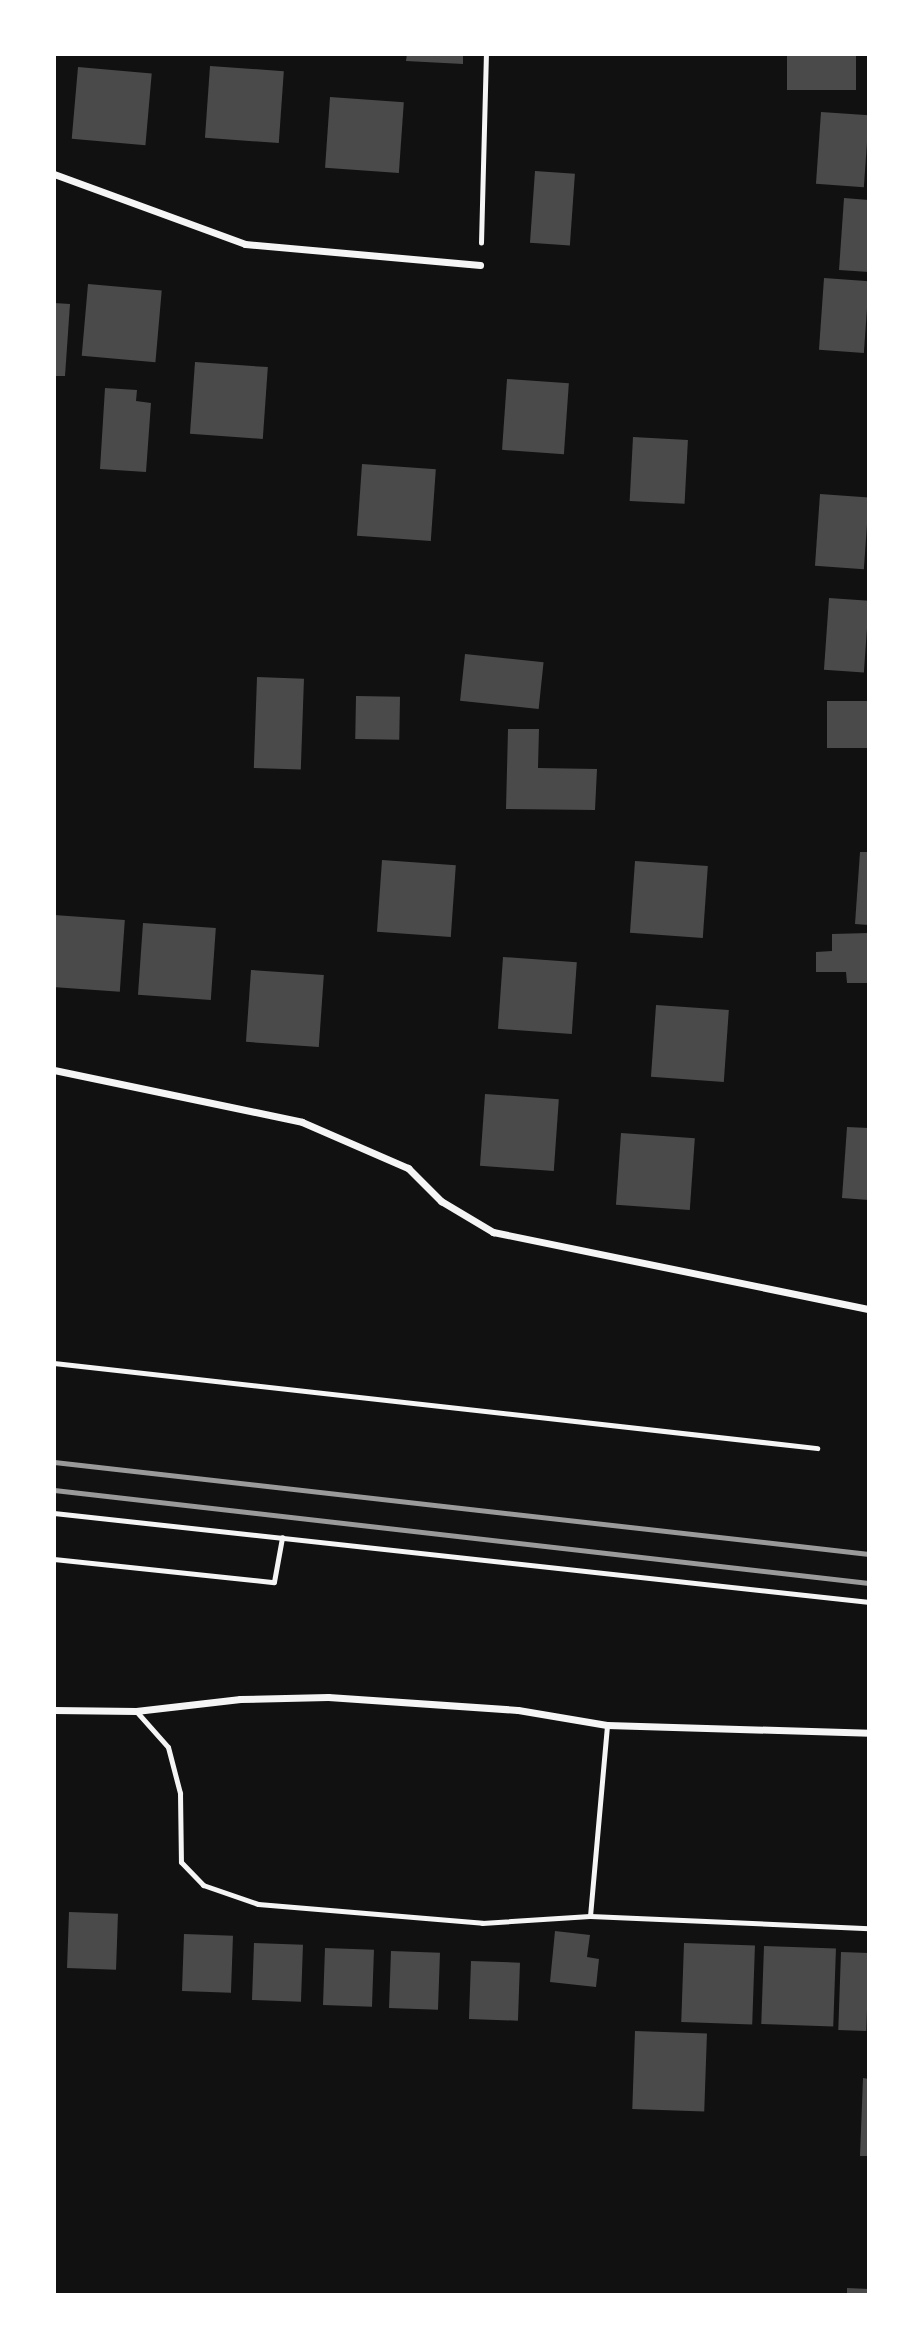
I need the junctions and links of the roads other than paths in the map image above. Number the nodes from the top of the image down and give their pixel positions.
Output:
1 (54, 174) edge
2 (481, 265) road end
3 (54, 1070) edge
4 (869, 1310) edge
5 (54, 1710) edge
6 (136, 1711) junction
7 (607, 1725) junction
8 (869, 1732) edge
9 (590, 1916) junction
10 (869, 1928) edge

1 - 2 street
3 - 4 street
5 - 6 street
6 - 7 street
6 - 9 lane
7 - 8 street
7 - 9 lane
9 - 10 lane

